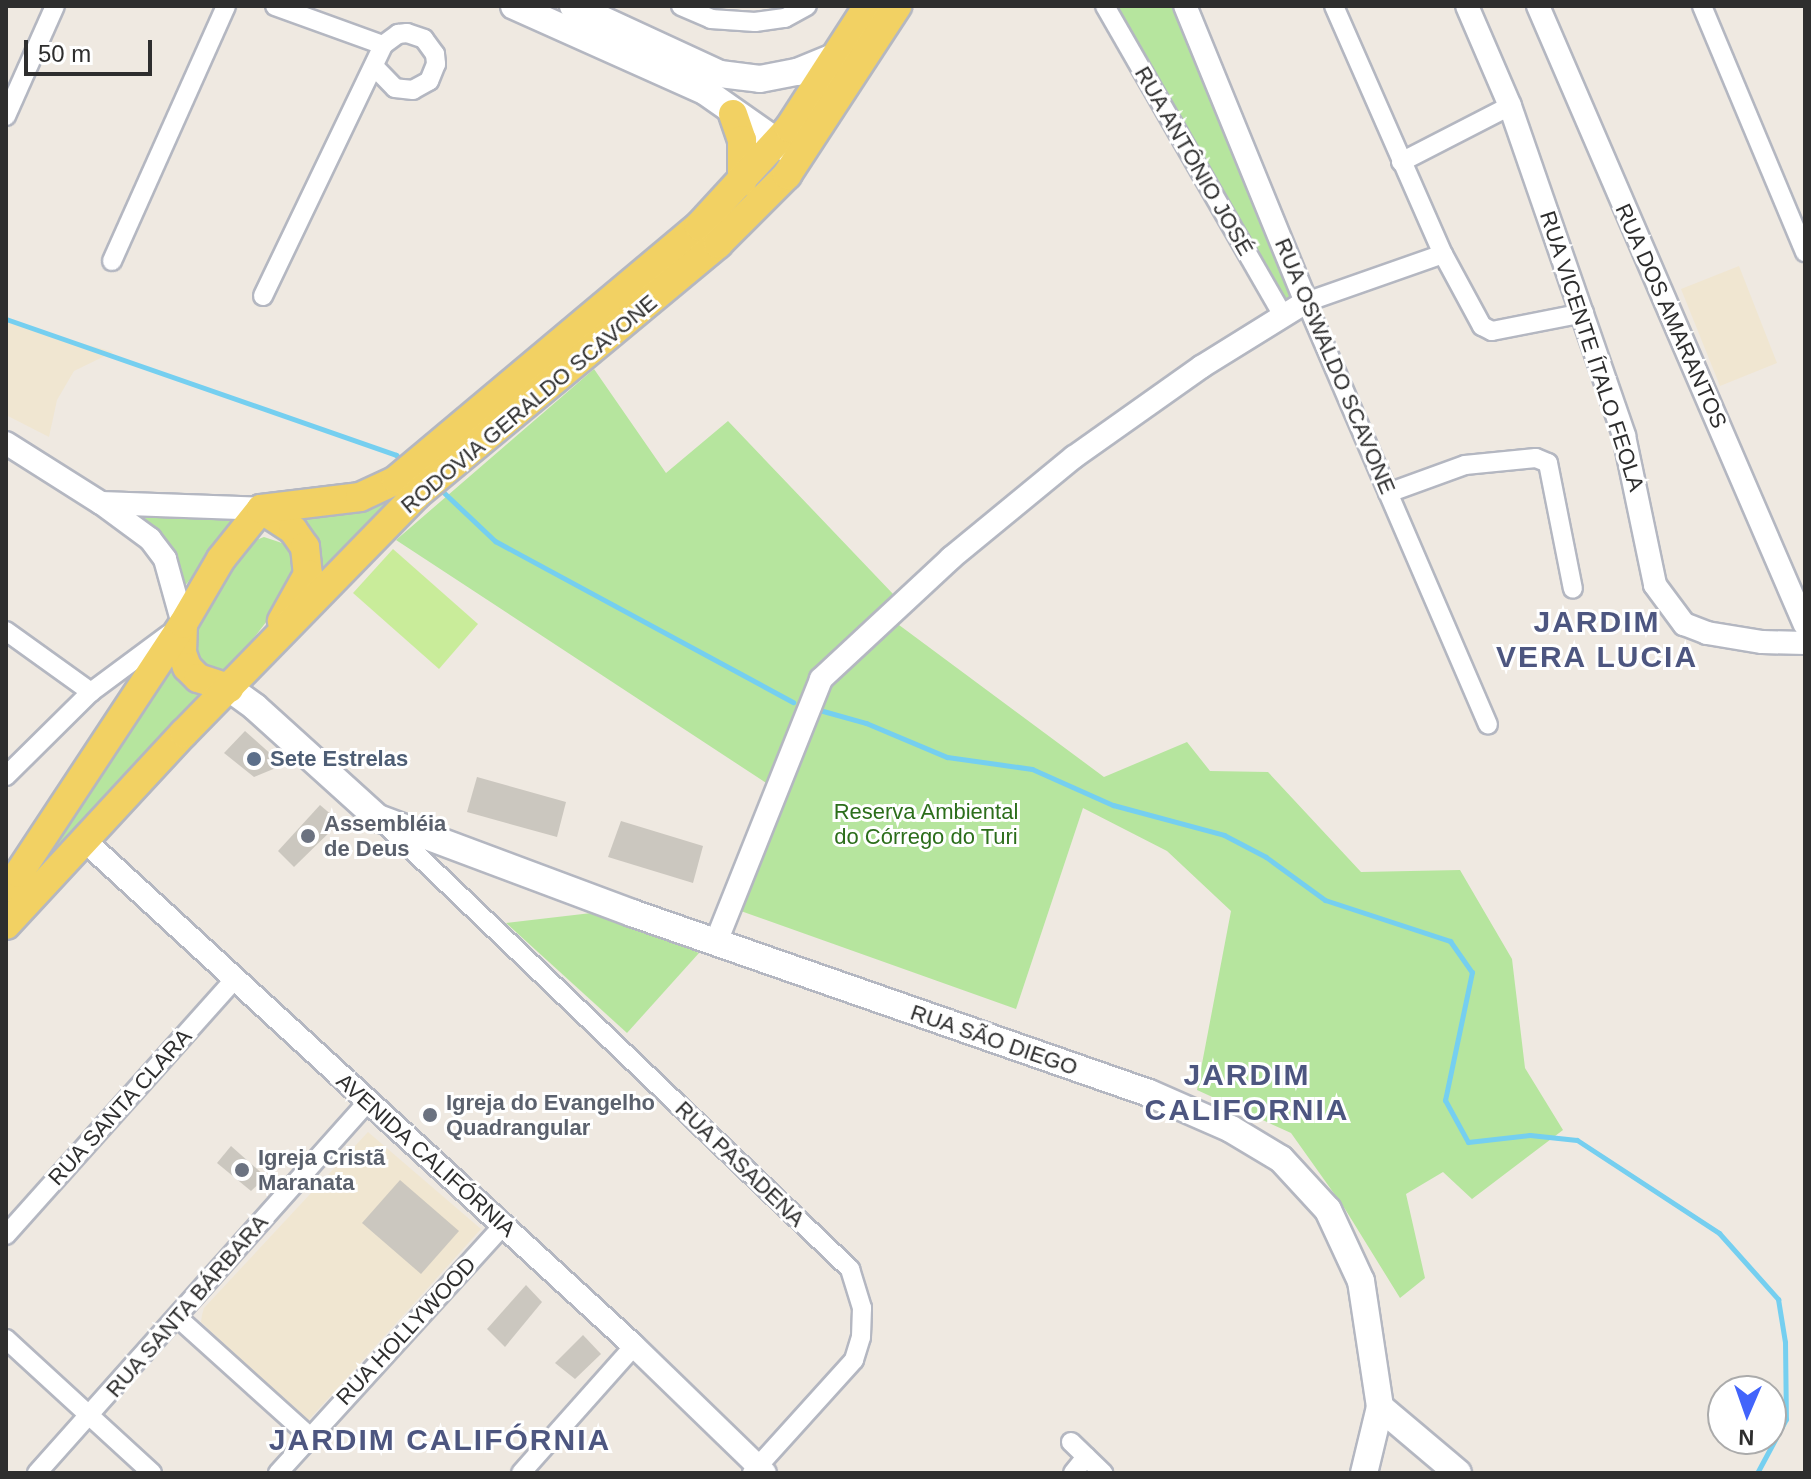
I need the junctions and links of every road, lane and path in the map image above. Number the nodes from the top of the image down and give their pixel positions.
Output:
1 (55, 6) edge
2 (226, 6) edge
3 (275, 6) edge
4 (514, 6) edge
5 (573, 6) edge
6 (681, 6) edge
7 (807, 6) edge
8 (868, 6) edge
9 (897, 6) edge
10 (1105, 6) edge
11 (1185, 6) edge
12 (1334, 6) edge
13 (1467, 6) edge
14 (1538, 6) edge
15 (1702, 6) edge
16 (383, 45) junction
17 (836, 56) junction
18 (374, 66) junction
19 (1510, 106) junction
20 (733, 114) junction
21 (6, 116) edge
22 (787, 150) junction
23 (1401, 162) junction
24 (742, 182) junction
25 (1805, 252) edge
26 (1443, 254) junction
27 (112, 261) dead end
28 (263, 296) dead end
29 (1306, 302) junction
30 (1584, 313) junction
31 (1283, 315) junction
32 (6, 443) edge
33 (1388, 493) junction
34 (101, 503) junction
35 (261, 509) junction
36 (1573, 589) dead end
37 (183, 624) junction
38 (1805, 625) edge
39 (6, 631) edge
40 (1805, 643) edge
41 (254, 665) junction
42 (229, 688) junction
43 (91, 692) junction
44 (1488, 725) dead end
45 (6, 776) edge
46 (378, 818) junction
47 (84, 840) junction
48 (445, 843) junction
49 (428, 865) junction
50 (6, 888) edge
51 (6, 925) edge
52 (716, 942) junction
53 (234, 980) junction
54 (368, 1102) junction
55 (503, 1226) junction
56 (6, 1235) edge
57 (177, 1317) junction
58 (6, 1339) edge
59 (634, 1346) junction
60 (1380, 1407) junction
61 (90, 1416) junction
62 (309, 1436) junction
63 (1071, 1442) dead end
64 (1086, 1457) junction
65 (758, 1471) edge
66 (37, 1473) edge
67 (152, 1473) edge
68 (278, 1473) edge
69 (521, 1473) edge
70 (1073, 1473) edge
71 (1103, 1473) edge
72 (1364, 1473) edge
73 (1458, 1473) edge

1 - 21 street
2 - 27 street
3 - 16 street
4 - 20 main road
5 - 17 main road
6 - 7 street
8 - 17 main road, RODOVIA GERALDO SCAVONE
9 - 22 main road, RODOVIA GERALDO SCAVONE
10 - 31 street, RUA ANTÔNIO JOSÉ
11 - 29 street, RUA OSWALDO SCAVONE
12 - 23 street
13 - 19 street, RUA VICENTE ÍTALO FEOLA
14 - 38 street, RUA DOS AMARANTOS
15 - 25 street
16 - 18 street
16 - 18 street
17 - 22 main road, RODOVIA GERALDO SCAVONE
18 - 28 street
19 - 23 street
19 - 30 street, RUA VICENTE ÍTALO FEOLA
20 - 22 main road
20 - 24 main road
22 - 24 main road, RODOVIA GERALDO SCAVONE
22 - 41 main road, RODOVIA GERALDO SCAVONE
23 - 26 street
24 - 35 main road, RODOVIA GERALDO SCAVONE
26 - 29 street
26 - 30 street
29 - 31 street
29 - 33 street, RUA OSWALDO SCAVONE
30 - 40 street, RUA VICENTE ÍTALO FEOLA
31 - 52 street
32 - 34 street
33 - 36 street
33 - 44 street, RUA OSWALDO SCAVONE
34 - 35 street
34 - 37 street
35 - 37 main road
35 - 41 main road
37 - 42 main road
37 - 43 street
37 - 50 main road
39 - 43 street
41 - 42 main road, RODOVIA GERALDO SCAVONE
42 - 46 main road, RUA PASADENA
42 - 47 main road, RODOVIA GERALDO SCAVONE
43 - 45 street
46 - 48 main road, RUA SÃO DIEGO
46 - 49 street, RUA PASADENA
47 - 51 main road, RODOVIA GERALDO SCAVONE
47 - 53 street, AVENIDA CALIFÓRNIA
48 - 49 street
48 - 52 main road, RUA SÃO DIEGO
49 - 65 street, RUA PASADENA
52 - 60 main road, RUA SÃO DIEGO
53 - 54 street, AVENIDA CALIFÓRNIA
53 - 56 street, RUA SANTA CLARA
54 - 55 street, AVENIDA CALIFÓRNIA
54 - 57 street, RUA SANTA BÁRBARA
55 - 59 street, AVENIDA CALIFÓRNIA
55 - 62 street, RUA HOLLYWOOD
57 - 61 street, RUA SANTA BÁRBARA
57 - 62 street
58 - 61 street
59 - 65 street, AVENIDA CALIFÓRNIA
59 - 69 street
60 - 72 main road, RUA SÃO DIEGO
60 - 73 main road
61 - 66 street, RUA SANTA BÁRBARA
61 - 67 street
62 - 68 street, RUA HOLLYWOOD
63 - 64 street
64 - 70 street
64 - 71 street

